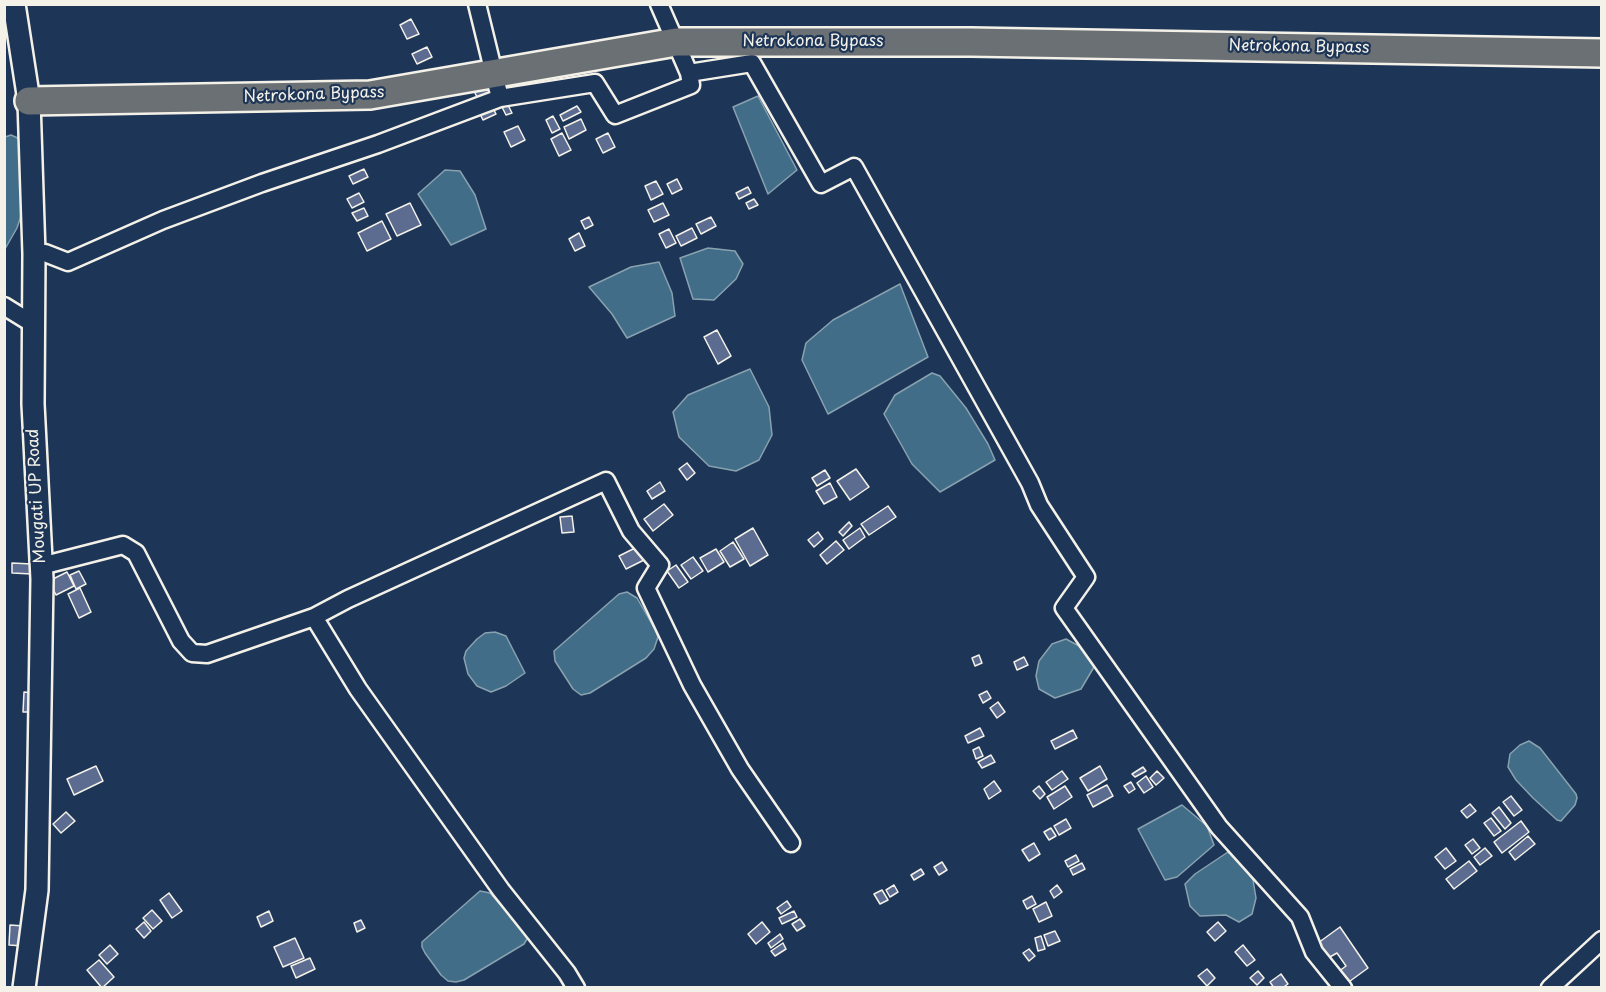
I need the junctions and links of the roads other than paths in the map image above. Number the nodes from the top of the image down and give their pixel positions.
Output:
1 (14, 4) edge
2 (477, 4) edge
3 (659, 4) edge
4 (675, 42) junction
5 (1602, 52) edge
6 (689, 73) junction
7 (497, 86) junction
8 (29, 101) junction
9 (34, 254) junction
10 (4, 306) edge
11 (33, 324) junction
12 (41, 566) junction
13 (314, 617) junction
14 (791, 843) dead end
15 (1602, 940) edge
16 (24, 987) edge
17 (576, 987) edge
18 (1343, 987) edge
19 (1550, 987) edge

1 - 8 street, Mougati UP Road
2 - 7 street
3 - 4 street
4 - 5 main road, Netrokona Bypass
4 - 6 street
4 - 7 main road, Netrokona Bypass
6 - 7 street
6 - 18 street
7 - 8 main road, Netrokona Bypass
7 - 9 street
8 - 9 street, Mougati UP Road
9 - 11 street, Mougati UP Road
10 - 11 street
11 - 12 street, Mougati UP Road
12 - 13 street
12 - 16 street, Mougati UP Road
13 - 14 street
13 - 17 street
15 - 19 street

